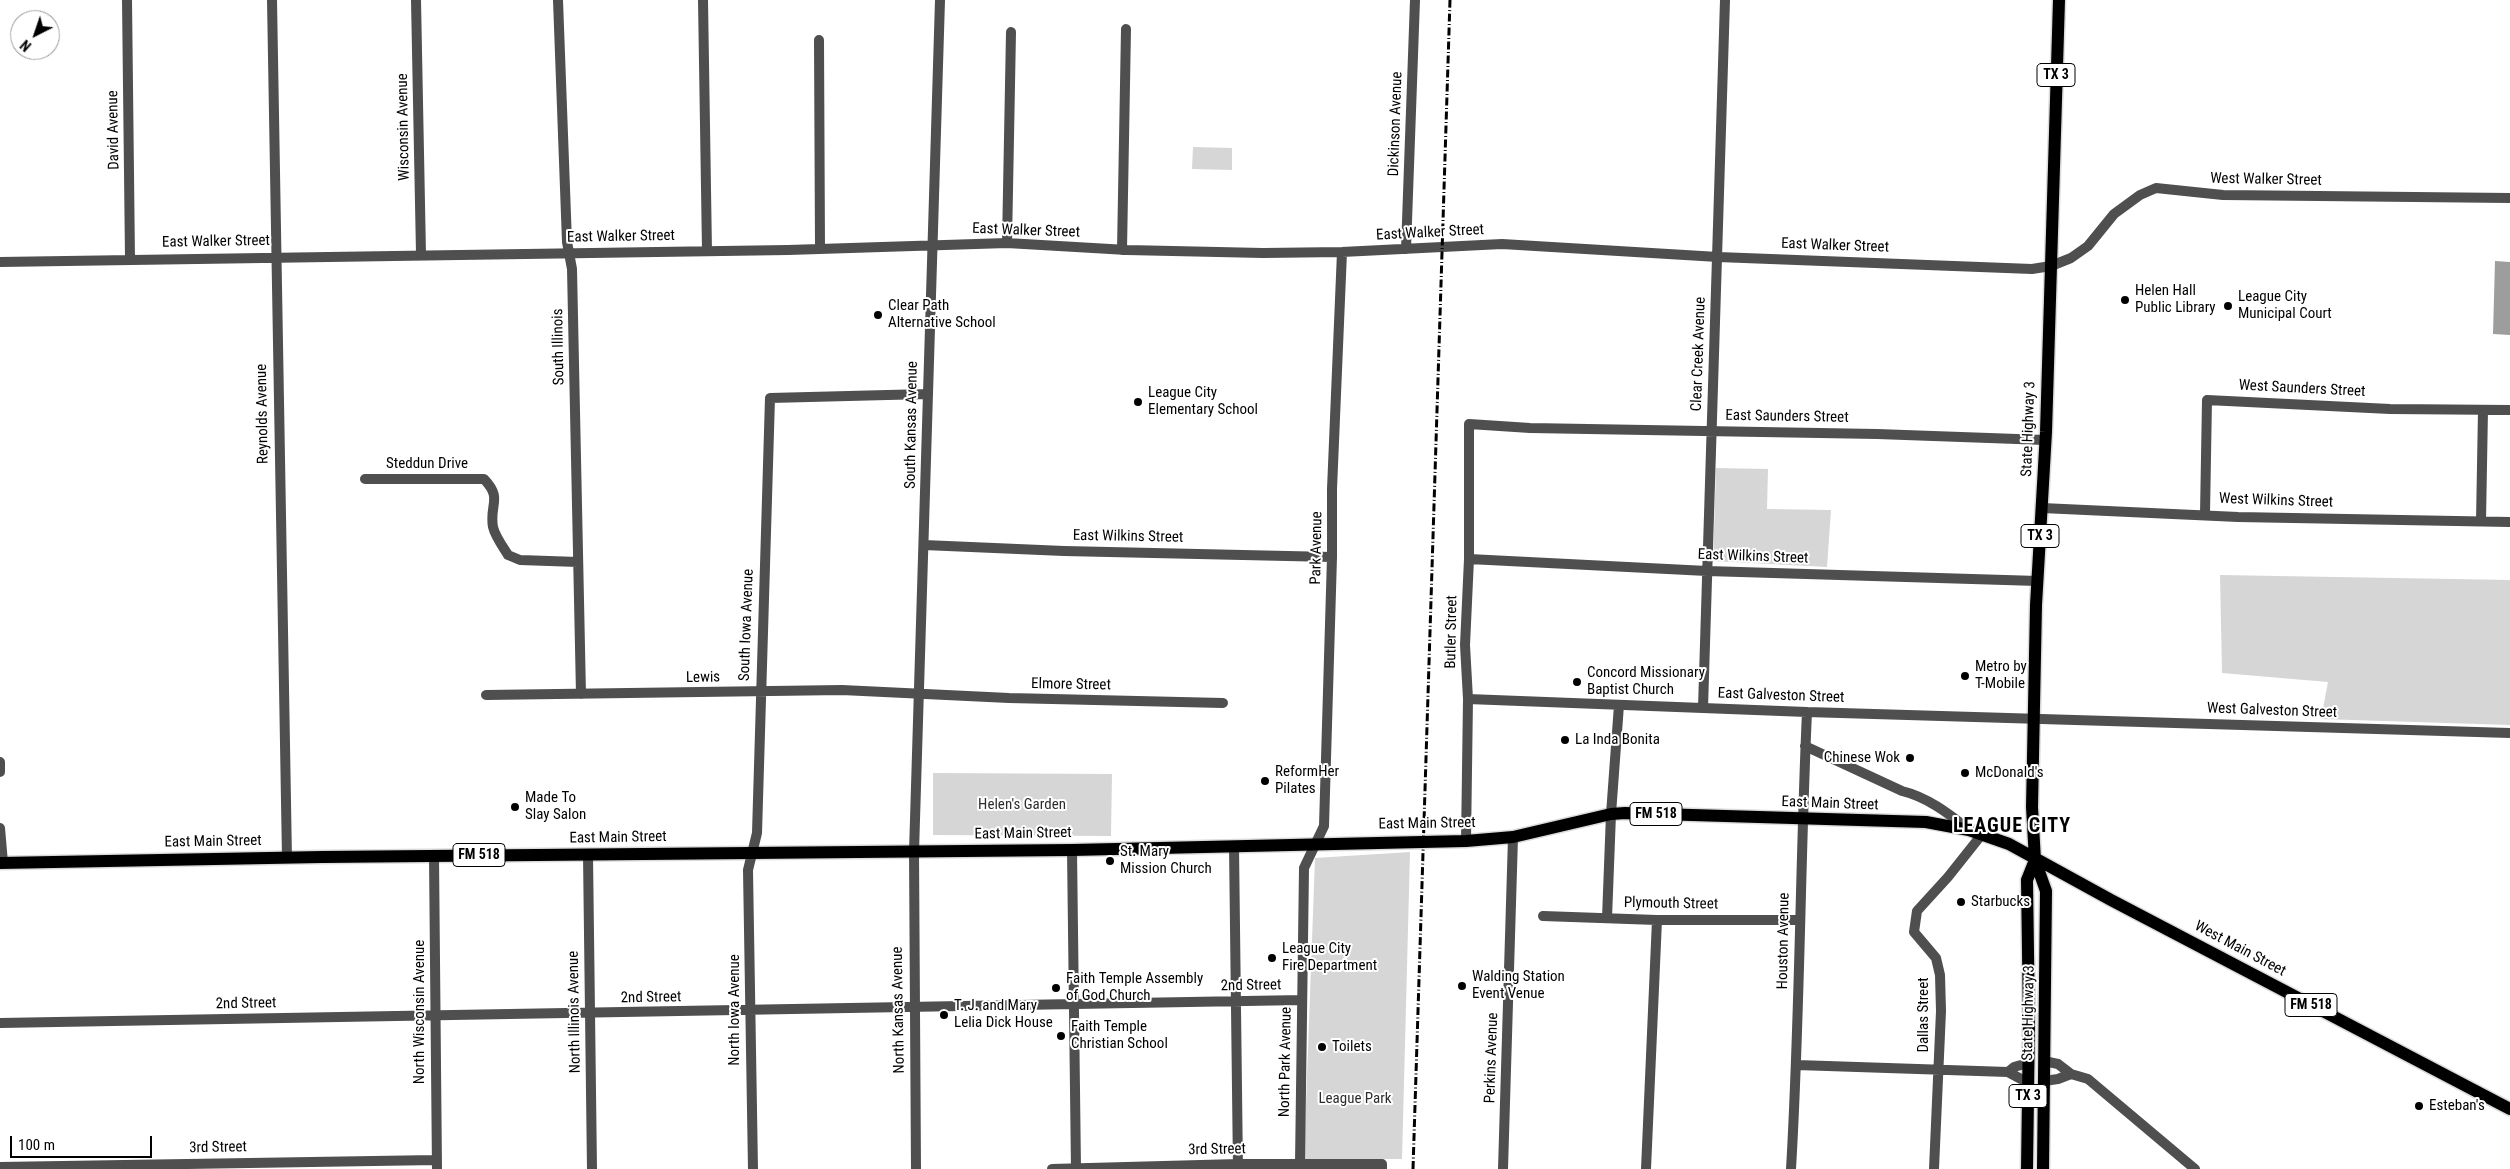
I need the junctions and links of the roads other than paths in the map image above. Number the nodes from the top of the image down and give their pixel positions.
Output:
1 (127, 0) edge
2 (272, 0) edge
3 (416, 0) edge
4 (558, 0) edge
5 (703, 0) edge
6 (940, 0) edge
7 (1415, 0) edge
8 (1725, 0) edge
9 (2058, 0) edge
10 (1126, 29) dead end
11 (1011, 32) dead end
12 (819, 40) dead end
13 (2510, 198) edge
14 (1007, 243) junction
15 (933, 244) junction
16 (820, 249) junction
17 (1406, 249) junction
18 (1122, 250) junction
19 (707, 251) junction
20 (570, 252) junction
21 (1342, 252) junction
22 (421, 254) junction
23 (276, 256) junction
24 (1718, 257) junction
25 (130, 259) junction
26 (0, 262) edge
27 (2050, 266) junction
28 (927, 394) junction
29 (2483, 410) junction
30 (2510, 410) edge
31 (1469, 424) joint
32 (1712, 431) junction
33 (2045, 440) junction
34 (366, 479) dead end
35 (2042, 508) junction
36 (2205, 514) junction
37 (2481, 521) junction
38 (2510, 522) edge
39 (924, 545) junction
40 (1332, 557) junction
41 (1469, 559) junction
42 (578, 562) junction
43 (1707, 570) junction
44 (2038, 581) junction
45 (760, 692) junction
46 (581, 694) junction
47 (919, 694) junction
48 (486, 695) dead end
49 (1468, 699) junction
50 (1223, 703) dead end
51 (1619, 705) junction
52 (1703, 708) junction
53 (1807, 712) junction
54 (2033, 718) junction
55 (2510, 734) edge
56 (1805, 746) junction
57 (0, 762) edge
58 (0, 772) edge
59 (1611, 814) junction
60 (1802, 820) junction
61 (0, 828) edge
62 (1969, 830) junction
63 (1983, 833) junction
64 (1513, 837) junction
65 (1466, 841) junction
66 (1316, 843) junction
67 (1234, 846) junction
68 (1072, 850) junction
69 (753, 852) junction
70 (914, 852) junction
71 (588, 855) junction
72 (434, 856) junction
73 (287, 858) junction
74 (2035, 860) junction
75 (1, 863) edge
76 (1543, 916) dead end
77 (1607, 918) junction
78 (1657, 920) junction
79 (1798, 920) junction
80 (1302, 1000) junction
81 (1234, 1002) junction
82 (1074, 1005) junction
83 (914, 1008) junction
84 (751, 1012) junction
85 (590, 1014) junction
86 (434, 1017) junction
87 (0, 1023) edge
88 (2044, 1061) junction
89 (2028, 1063) junction
90 (1797, 1065) junction
91 (1938, 1070) junction
92 (2008, 1072) junction
93 (2072, 1074) junction
94 (2028, 1080) junction
95 (2044, 1081) junction
96 (2510, 1109) edge
97 (1300, 1164) junction
98 (437, 1165) edge
99 (226, 1166) edge
100 (1382, 1166) edge
101 (0, 1167) edge
102 (1238, 1167) edge
103 (592, 1169) edge
104 (753, 1169) edge
105 (916, 1169) edge
106 (1052, 1169) edge
107 (1076, 1169) edge
108 (1503, 1169) edge
109 (1646, 1169) edge
110 (1791, 1169) edge
111 (1934, 1169) edge
112 (2027, 1169) edge
113 (2043, 1169) edge
114 (2195, 1169) edge

1 - 25 street, David Avenue
2 - 23 street, Reynolds Avenue
3 - 22 street, Wisconsin Avenue
4 - 20 street, South Illinois
5 - 19 street
6 - 15 street, South Kansas Avenue
7 - 17 street, Dickinson Avenue
8 - 24 street, Clear Creek Avenue
9 - 27 main road, State Highway 3 / TX 3
10 - 18 street
11 - 14 street
12 - 16 street
13 - 27 street, West Walker Street
14 - 15 street, East Walker Street
14 - 18 street, East Walker Street
15 - 16 street, East Walker Street
15 - 28 street, South Kansas Avenue
16 - 19 street, East Walker Street
17 - 21 street, East Walker Street
17 - 24 street, East Walker Street
18 - 21 street, East Walker Street
19 - 20 street, East Walker Street
20 - 22 street, East Walker Street
20 - 42 street, South Illinois
21 - 40 street, Park Avenue
22 - 23 street, East Walker Street
23 - 25 street, East Walker Street
23 - 73 street, Reynolds Avenue
24 - 27 street, East Walker Street
24 - 32 street, Clear Creek Avenue
25 - 26 street, East Walker Street
27 - 33 main road, State Highway 3 / TX 3
28 - 39 street, South Kansas Avenue
28 - 45 street, South Iowa Avenue
29 - 30 street, West Saunders Street
29 - 36 street, West Saunders Street
29 - 37 street
31 - 32 street, East Saunders Street
31 - 41 street, Butler Street
32 - 33 street, East Saunders Street
32 - 43 street, Clear Creek Avenue
33 - 35 main road, State Highway 3 / TX 3
34 - 42 street, Steddun Drive
35 - 36 street, West Wilkins Street
35 - 44 main road, State Highway 3 / TX 3
36 - 37 street, West Wilkins Street
37 - 38 street, West Wilkins Street
39 - 40 street, East Wilkins Street
39 - 47 street, South Kansas Avenue
40 - 66 street, Park Avenue
41 - 43 street, East Wilkins Street
41 - 49 street, Butler Street
42 - 46 street, South Illinois
43 - 44 street, East Wilkins Street
43 - 52 street, Clear Creek Avenue
44 - 54 main road, State Highway 3 / TX 3
45 - 46 street, Lewis
45 - 47 street, Lewis
45 - 69 street, South Iowa Avenue
46 - 48 street, Lewis
47 - 50 street, Elmore Street
47 - 70 street, South Kansas Avenue
49 - 51 street, East Galveston Street
49 - 65 street, Butler Street
51 - 52 street, East Galveston Street
51 - 59 street
52 - 53 street, East Galveston Street
53 - 54 street, East Galveston Street
53 - 56 street, Houston Avenue
54 - 55 street, West Galveston Street
54 - 74 main road, State Highway 3 / TX 3
56 - 60 street, Houston Avenue
56 - 62 street
57 - 58 street
59 - 60 main road, East Main Street / FM 518
59 - 64 main road, East Main Street / FM 518
59 - 77 street
60 - 62 main road, East Main Street / FM 518
60 - 79 street, Houston Avenue
61 - 75 street
62 - 63 main road, East Main Street / FM 518
63 - 74 main road, East Main Street / FM 518
63 - 91 street, Dallas Street
64 - 65 main road, East Main Street / FM 518
64 - 108 street, Perkins Avenue
65 - 66 main road, East Main Street / FM 518
66 - 67 main road, East Main Street / FM 518
66 - 80 street, North Park Avenue
67 - 68 main road, East Main Street / FM 518
67 - 81 street
68 - 70 main road, East Main Street / FM 518
68 - 82 street
69 - 70 main road, East Main Street / FM 518
69 - 71 main road, East Main Street / FM 518
69 - 84 street, North Iowa Avenue
70 - 83 street, North Kansas Avenue
71 - 72 main road, East Main Street / FM 518
71 - 85 street, North Illinois Avenue
72 - 73 main road, East Main Street / FM 518
72 - 86 street, North Wisconsin Avenue
73 - 75 main road, East Main Street / FM 518
74 - 88 main road, State Highway 3 / TX 3
74 - 89 main road, State Highway 3 / TX 3
74 - 96 main road, West Main Street / FM 518
76 - 77 street, Plymouth Street
77 - 78 street, Plymouth Street
78 - 79 street, Plymouth Street
78 - 109 street
79 - 90 street, Houston Avenue
80 - 81 street, 2nd Street
80 - 97 street, North Park Avenue
81 - 82 street, 2nd Street
81 - 102 street
82 - 83 street, 2nd Street
82 - 107 street
83 - 84 street, 2nd Street
83 - 105 street, North Kansas Avenue
84 - 85 street, 2nd Street
84 - 104 street, North Iowa Avenue
85 - 86 street, 2nd Street
85 - 103 street, North Illinois Avenue
86 - 87 street, 2nd Street
86 - 98 street, North Wisconsin Avenue
88 - 93 street
88 - 95 main road, State Highway 3 / TX 3
89 - 92 street
89 - 94 main road, State Highway 3 / TX 3
90 - 91 street
90 - 110 street, Houston Avenue
91 - 92 street
91 - 111 street, Dallas Street
92 - 94 street
93 - 95 street
93 - 114 street
94 - 112 main road, State Highway 3 / TX 3
95 - 113 main road, State Highway 3 / TX 3
97 - 100 street, 3rd Street
97 - 102 street, 3rd Street
98 - 99 street, 3rd Street
99 - 101 street, 3rd Street
102 - 107 street, 3rd Street
106 - 107 street, 3rd Street

